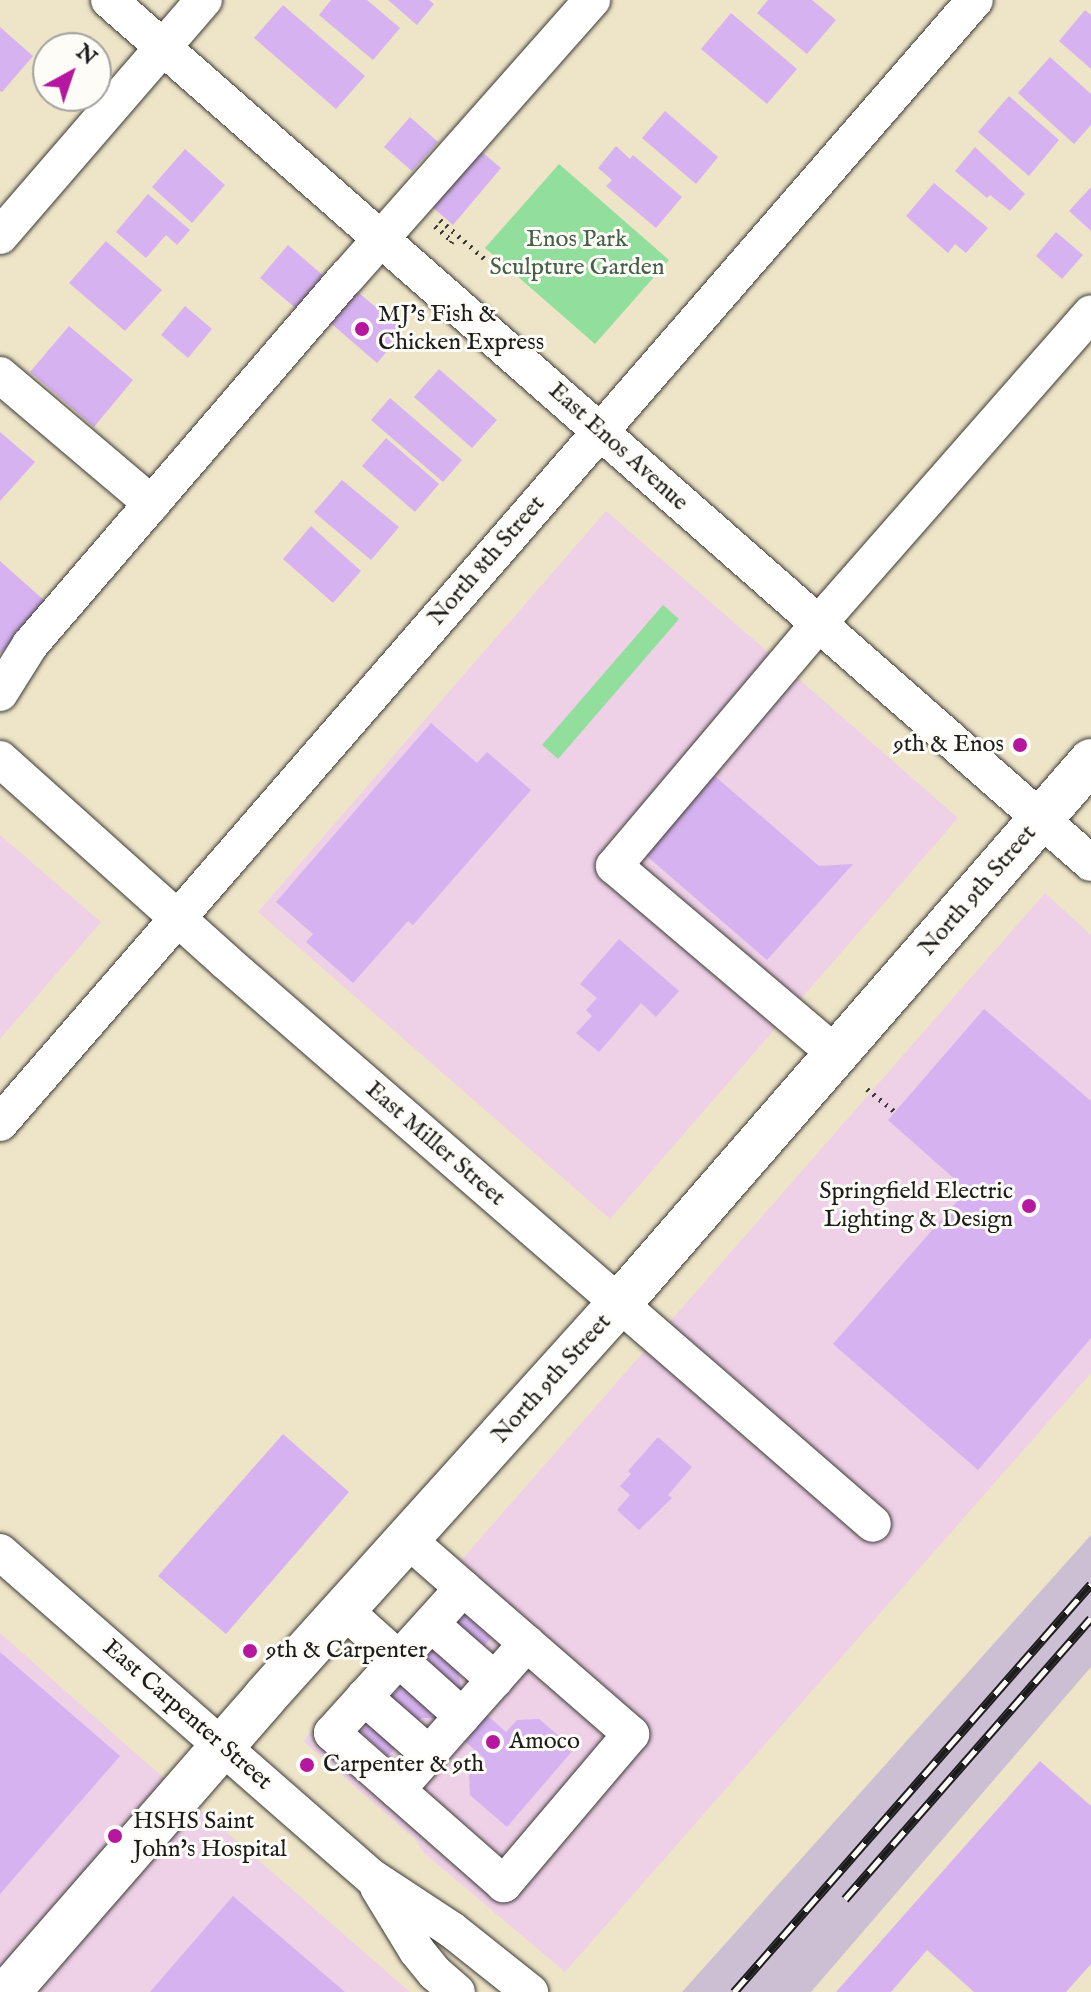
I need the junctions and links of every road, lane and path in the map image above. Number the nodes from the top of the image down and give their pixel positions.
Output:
1 (109, 0) edge
2 (204, 0) edge
3 (592, 0) edge
4 (975, 0) edge
5 (163, 48) junction
6 (447, 227) dead end
7 (441, 232) dead end
8 (0, 236) edge
9 (382, 238) junction
10 (449, 247) dead end
11 (485, 259) dead end
12 (1091, 313) edge
13 (0, 375) edge
14 (601, 431) junction
15 (152, 504) junction
16 (819, 623) junction
17 (0, 693) edge
18 (0, 759) edge
19 (1091, 761) edge
20 (1041, 819) junction
21 (1091, 863) edge
22 (177, 918) junction
23 (836, 1054) junction
24 (867, 1089) dead end
25 (895, 1112) dead end
26 (0, 1123) edge
27 (618, 1305) junction
28 (873, 1524) dead end
29 (408, 1540) junction
30 (0, 1552) edge
31 (463, 1588) junction
32 (344, 1610) junction
33 (431, 1624) junction
34 (527, 1643) junction
35 (399, 1659) junction
36 (495, 1680) junction
37 (364, 1697) junction
38 (462, 1716) junction
39 (223, 1747) junction
40 (429, 1754) junction
41 (397, 1790) junction
42 (373, 1878) junction
43 (8, 1992) edge
44 (457, 1992) edge
45 (530, 1992) edge

1 - 5 street, East Enos Avenue
2 - 5 street
3 - 9 street
4 - 14 street, North 8th Street
5 - 8 street
5 - 9 street, East Enos Avenue
6 - 11 path
7 - 10 path
9 - 14 street, East Enos Avenue
9 - 15 street
12 - 16 street
13 - 15 street
14 - 16 street, East Enos Avenue
14 - 22 street, North 8th Street
15 - 17 street
16 - 20 street, East Enos Avenue
16 - 23 street
18 - 22 street, East Miller Street
19 - 20 main road, North 9th Street
20 - 21 street, East Enos Avenue
20 - 23 main road, North 9th Street
22 - 26 street, North 8th Street
22 - 27 street, East Miller Street
23 - 27 main road, North 9th Street
24 - 25 path
27 - 28 street, East Miller Street
27 - 29 main road, North 9th Street
29 - 31 street
29 - 32 main road, North 9th Street
30 - 39 street, East Carpenter Street
31 - 33 street
31 - 34 street
32 - 35 street
32 - 39 main road, North 9th Street
33 - 35 street
33 - 36 street
34 - 36 street
34 - 41 street
35 - 37 street
35 - 38 street
36 - 38 street
37 - 40 street
37 - 41 street
38 - 40 street
39 - 42 street, East Carpenter Street
39 - 43 main road, North 9th Street
40 - 41 street
42 - 44 street, East Carpenter Street
42 - 45 street, East Carpenter Street

